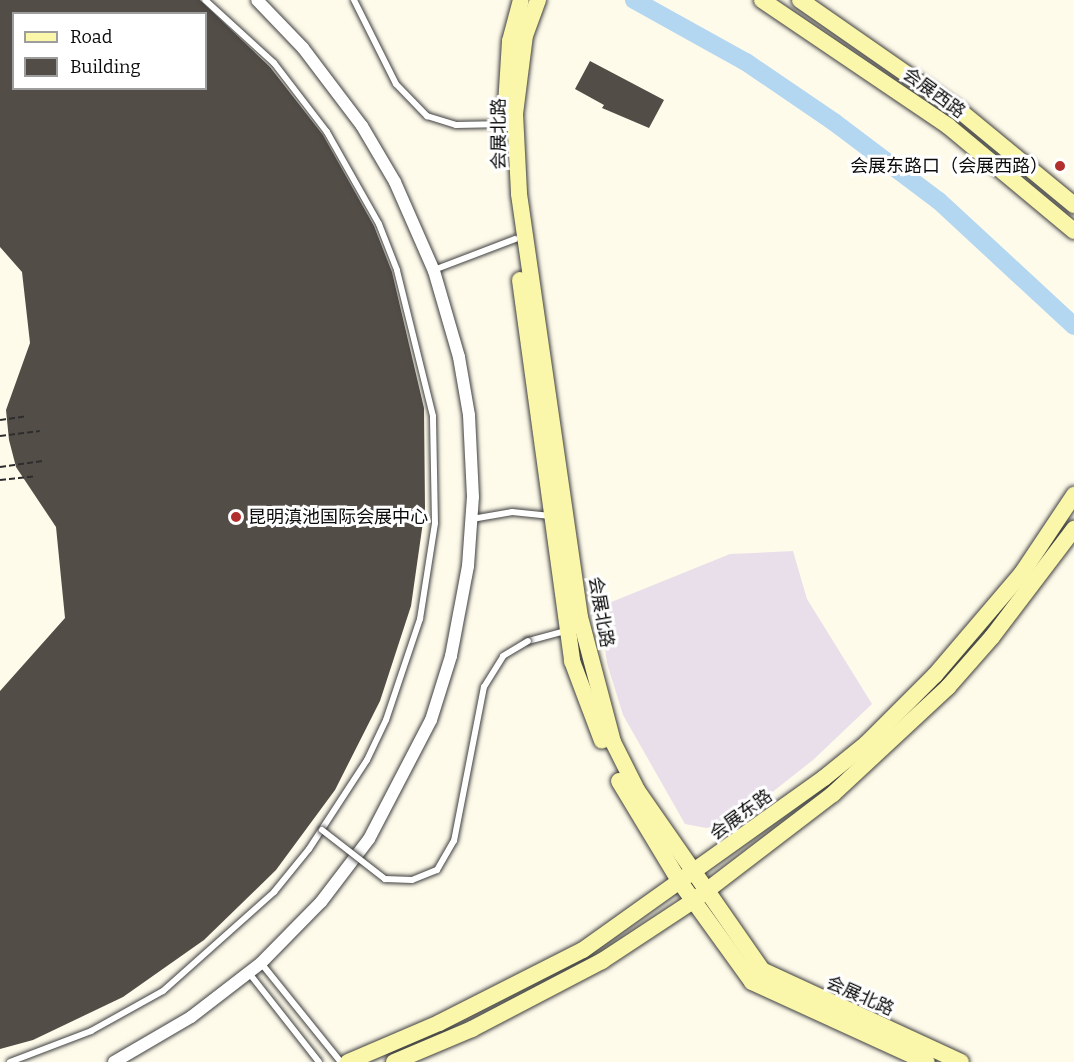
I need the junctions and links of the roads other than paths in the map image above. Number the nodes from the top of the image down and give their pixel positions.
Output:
1 (205, 0) edge
2 (257, 0) edge
3 (354, 0) edge
4 (521, 0) edge
5 (538, 0) edge
6 (762, 0) edge
7 (800, 0) edge
8 (213, 2) edge
9 (506, 124) junction
10 (1074, 206) edge
11 (1074, 231) edge
12 (515, 239) junction
13 (434, 271) junction
14 (1074, 495) edge
15 (551, 516) junction
16 (472, 519) junction
17 (1074, 529) edge
18 (567, 631) junction
19 (322, 830) junction
20 (694, 872) junction
21 (680, 882) junction
22 (699, 896) junction
23 (261, 963) junction
24 (249, 973) junction
25 (10, 1062) edge
26 (114, 1062) edge
27 (320, 1062) edge
28 (341, 1062) edge
29 (348, 1062) edge
30 (394, 1062) edge
31 (927, 1062) edge
32 (961, 1062) edge

1 - 8 lane
2 - 13 street
3 - 9 lane
4 - 9 street, 会展北路
5 - 20 street, 会展北路
6 - 11 street, 会展西路
7 - 10 street, 会展西路
8 - 19 lane
9 - 12 street, 会展北路
12 - 13 lane
12 - 15 street, 会展北路
13 - 16 street
14 - 20 street, 会展东路
15 - 16 lane
15 - 18 street, 会展北路
16 - 23 street
17 - 22 street
18 - 19 lane, bridge
18 - 21 street, 会展北路
19 - 25 lane
20 - 21 street, 会展东路
20 - 22 street, 会展北路
21 - 22 street, 会展北路
21 - 29 street, 会展东路
22 - 30 street
22 - 31 street, 会展北路
22 - 32 street, 会展北路
23 - 24 street
23 - 28 lane
24 - 26 street
24 - 27 lane

